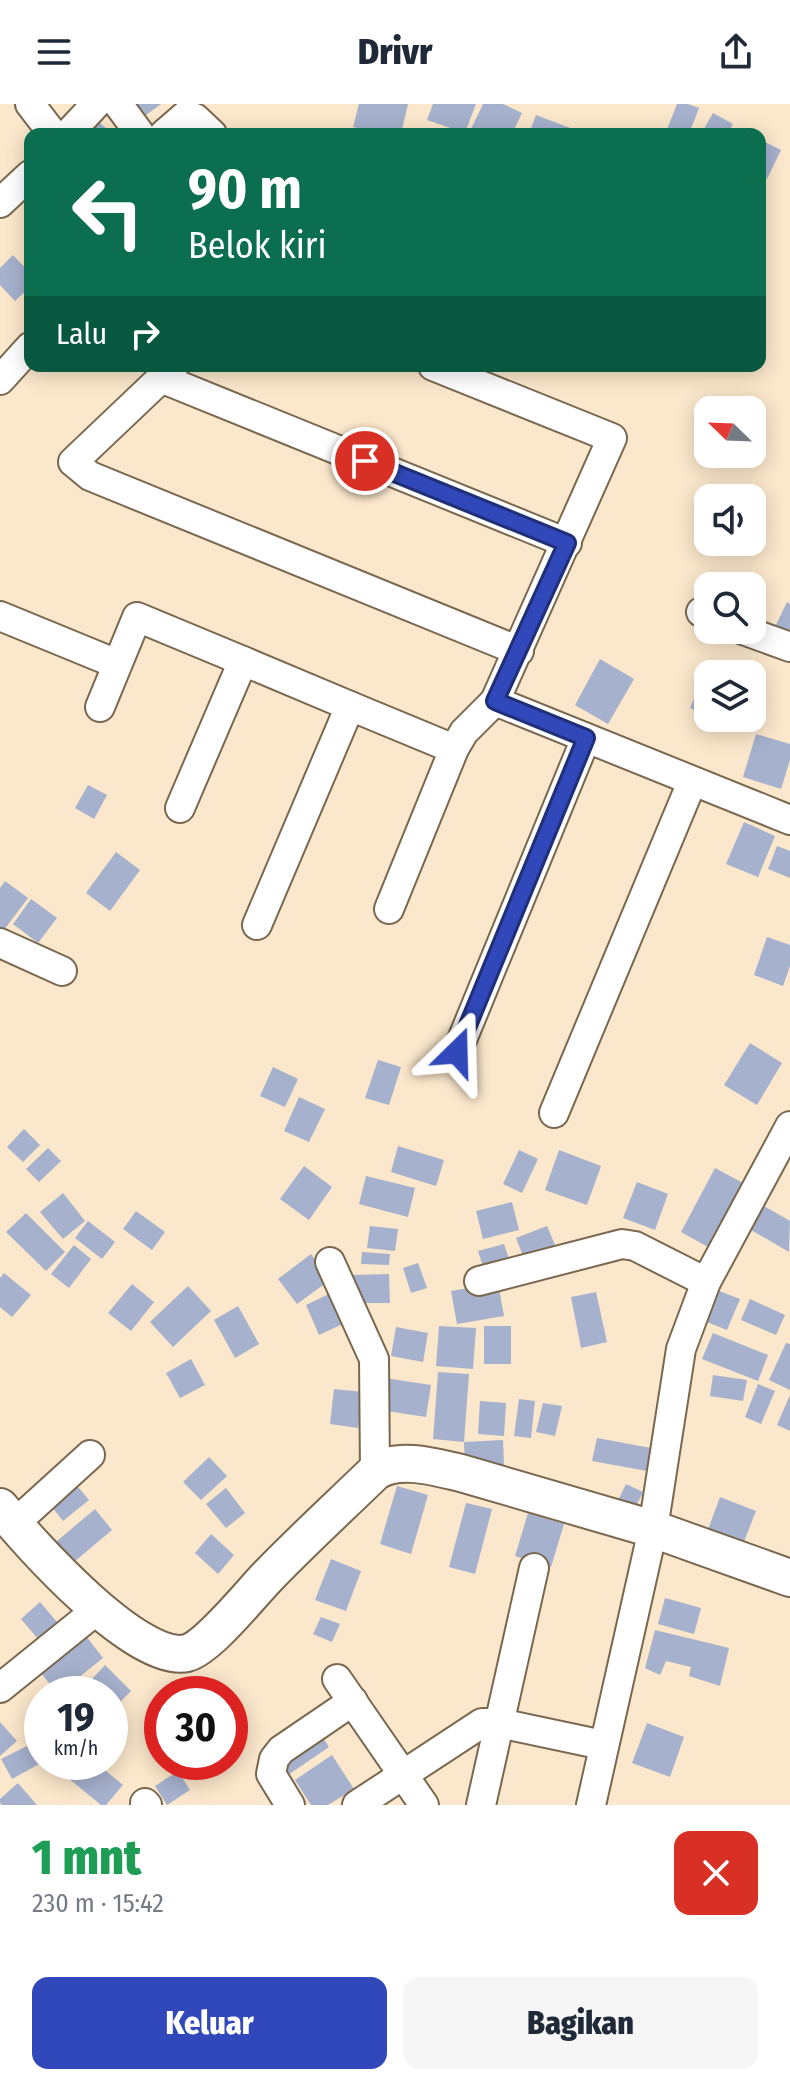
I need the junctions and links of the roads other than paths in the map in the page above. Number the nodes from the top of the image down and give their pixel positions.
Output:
1 (30, 104) edge
2 (96, 104) edge
3 (118, 104) edge
4 (48, 128) edge
5 (74, 128) edge
6 (136, 128) edge
7 (171, 128) edge
8 (206, 128) edge
9 (24, 181) edge
10 (0, 203) edge
11 (24, 354) edge
12 (168, 372) edge
13 (448, 372) edge
14 (0, 380) edge
15 (567, 543) junction
16 (0, 616) edge
17 (766, 638) edge
18 (790, 647) edge
19 (519, 651) junction
20 (243, 661) junction
21 (117, 664) junction
22 (495, 701) junction
23 (350, 706) junction
24 (100, 707) dead end
25 (586, 738) junction
26 (454, 749) junction
27 (692, 782) junction
28 (180, 808) dead end
29 (790, 820) edge
30 (389, 909) dead end
31 (257, 925) dead end
32 (0, 943) edge
33 (62, 971) dead end
34 (457, 1052) dead end
35 (554, 1113) dead end
36 (790, 1126) edge
37 (781, 1162) edge
38 (330, 1262) dead end
39 (479, 1281) dead end
40 (706, 1282) junction
41 (90, 1455) dead end
42 (375, 1472) junction
43 (7, 1516) edge
44 (653, 1529) junction
45 (534, 1568) dead end
46 (790, 1578) edge
47 (98, 1609) junction
48 (0, 1688) edge
49 (499, 1723) junction
50 (603, 1745) junction
51 (403, 1774) junction
52 (290, 1805) edge
53 (357, 1805) edge
54 (424, 1805) edge
55 (481, 1805) edge
56 (591, 1805) edge

1 - 4 street
2 - 5 street
3 - 6 street
7 - 8 street
9 - 10 street
11 - 14 street
12 - 15 street
12 - 19 street
13 - 15 street
15 - 19 street
16 - 21 street
17 - 18 street
19 - 22 street
20 - 21 street
20 - 23 street
20 - 28 street
21 - 24 street
22 - 25 street
22 - 26 street
23 - 26 street
23 - 31 street
25 - 27 street
25 - 34 street
26 - 30 street
27 - 29 street
27 - 35 street
32 - 33 street
36 - 37 street
37 - 40 street
38 - 42 street
39 - 40 street
40 - 44 street
41 - 43 street
42 - 44 street
42 - 47 street
43 - 47 street
44 - 46 street
44 - 50 street
45 - 49 street
47 - 48 street
49 - 50 street
49 - 51 street
49 - 55 street
50 - 56 street
51 - 52 street
51 - 53 street
51 - 54 street

